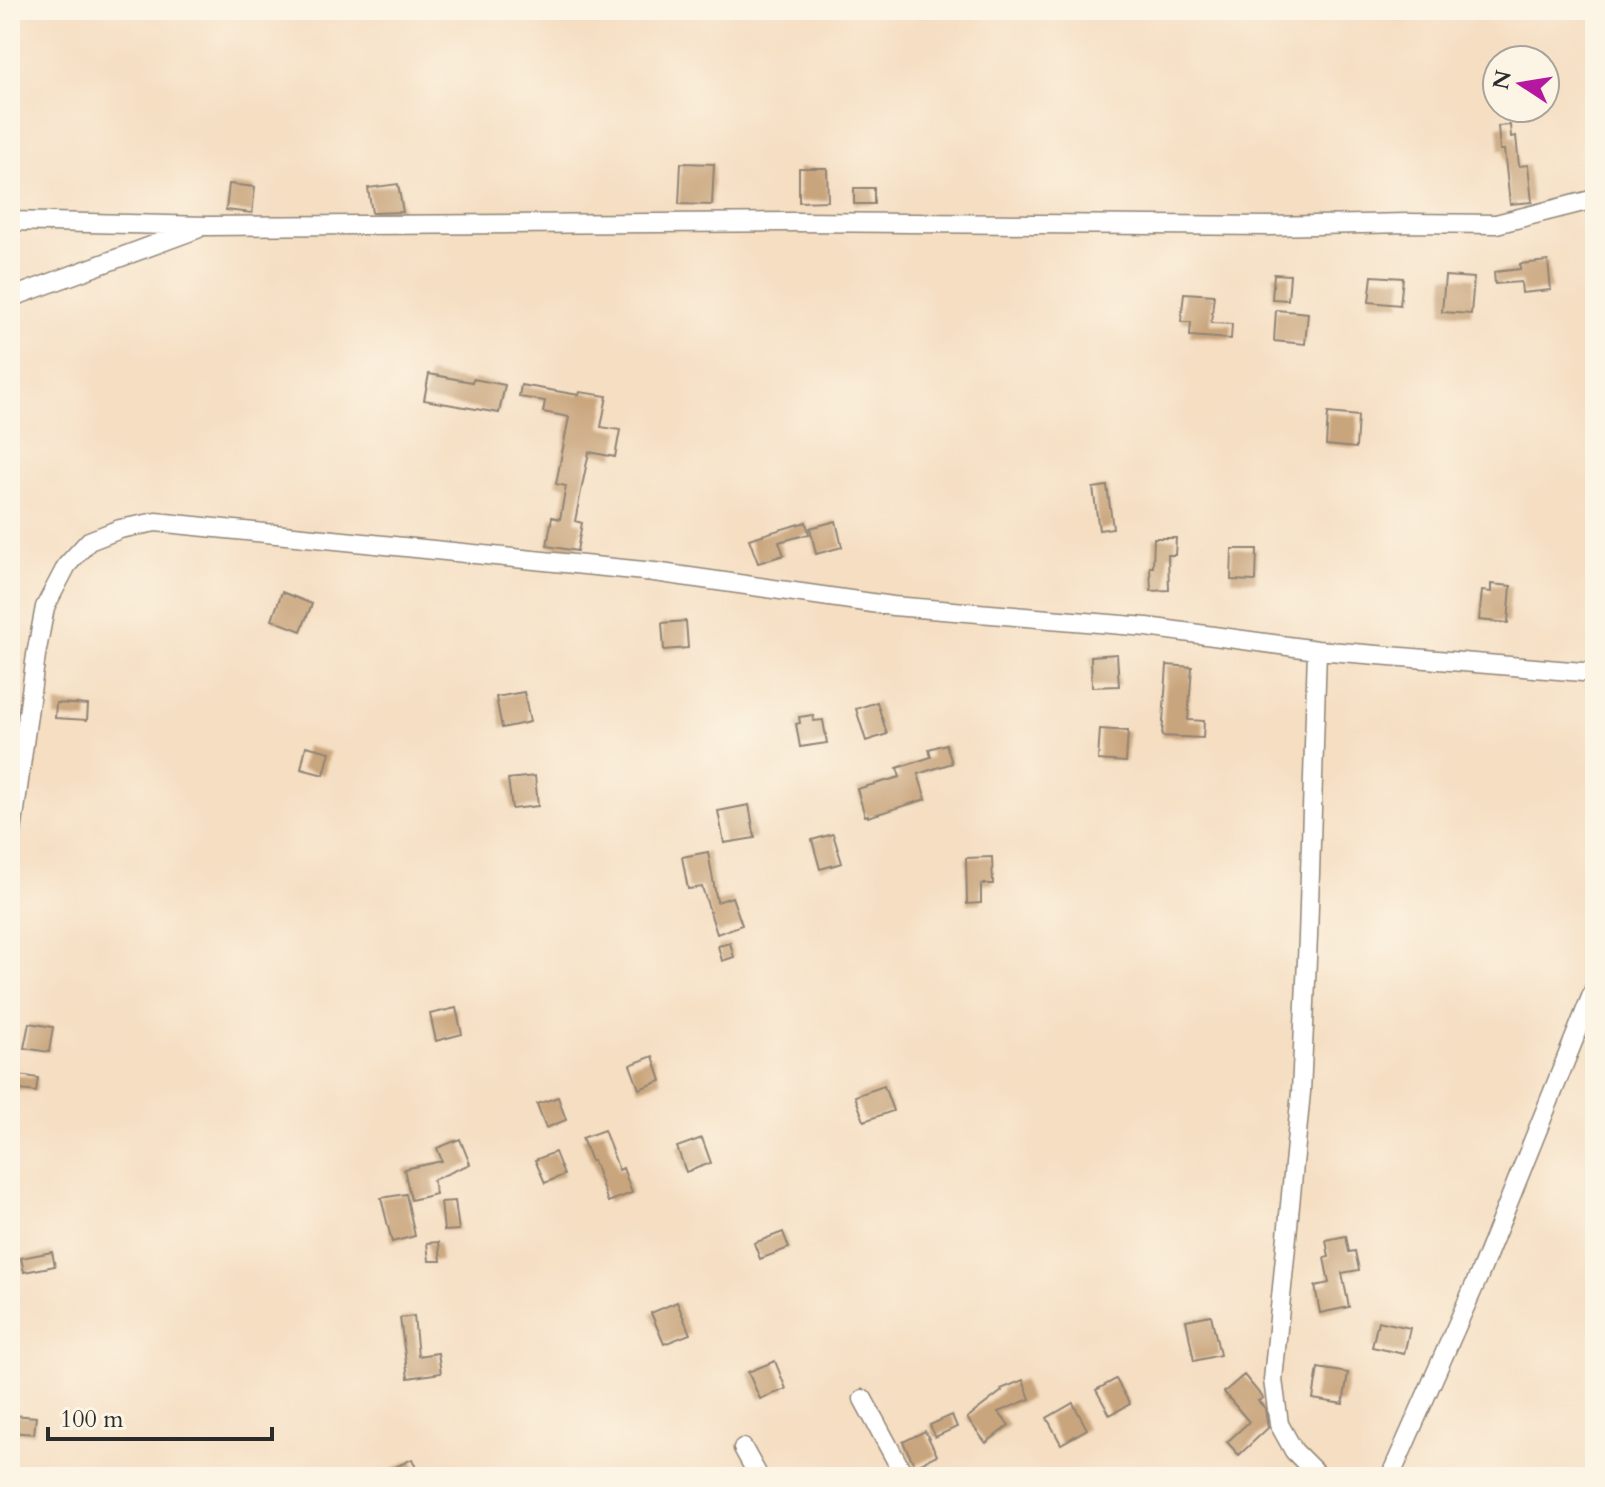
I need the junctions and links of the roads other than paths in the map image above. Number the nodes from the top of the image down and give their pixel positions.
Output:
1 (1595, 199) edge
2 (10, 221) edge
3 (207, 226) junction
4 (10, 298) edge
5 (1317, 650) junction
6 (1595, 673) edge
7 (10, 847) edge
8 (1595, 987) edge
9 (863, 1399) dead end
10 (743, 1448) dead end
11 (759, 1477) edge
12 (905, 1477) edge
13 (1320, 1477) edge
14 (1390, 1477) edge

1 - 3 street
2 - 3 street
3 - 4 street
5 - 6 street
5 - 7 street
5 - 13 street
8 - 14 street
9 - 12 street
10 - 11 street

